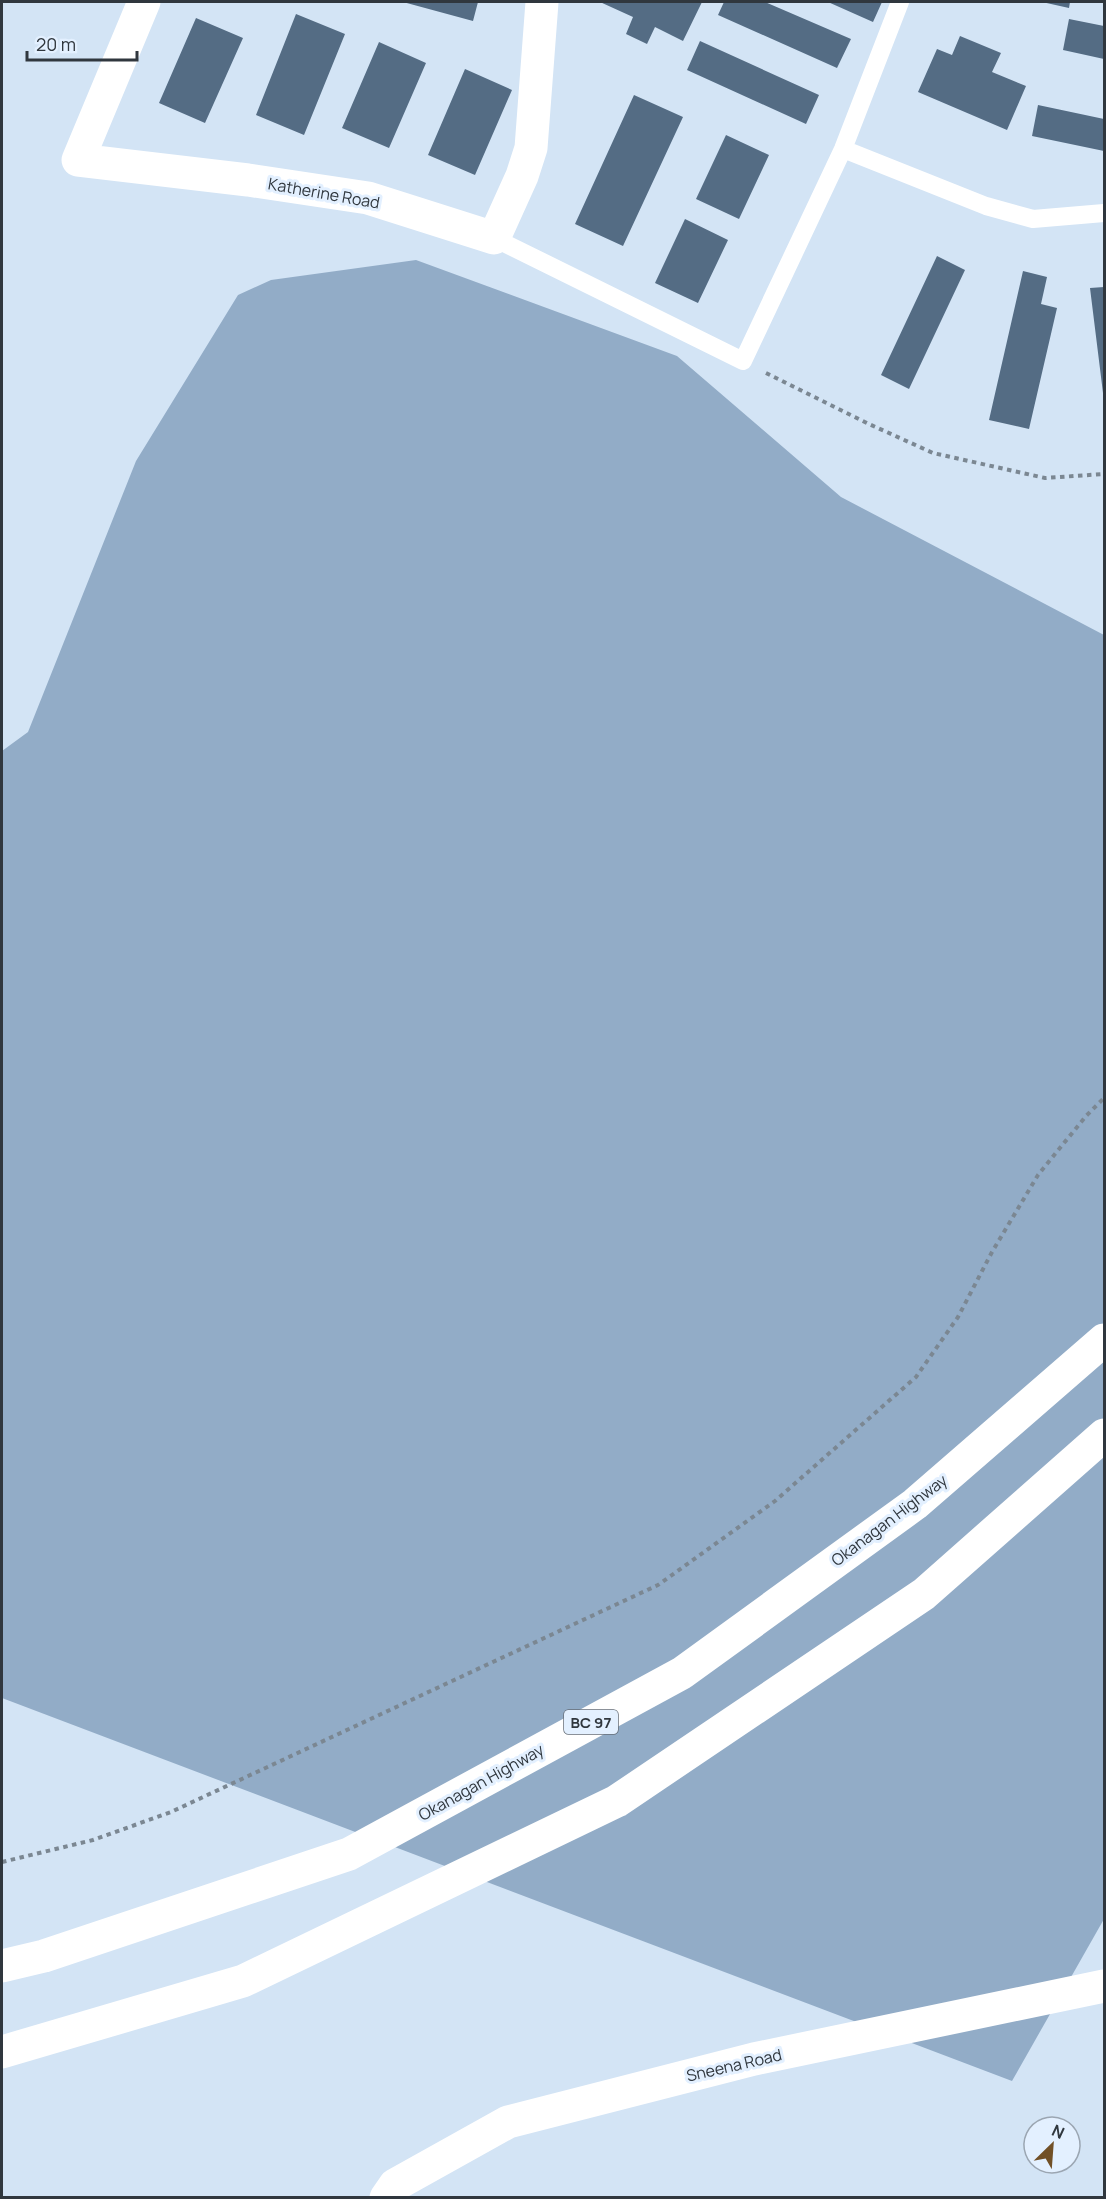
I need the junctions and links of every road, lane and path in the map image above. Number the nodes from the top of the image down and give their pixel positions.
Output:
1 (144, 2) edge
2 (542, 2) edge
3 (900, 2) edge
4 (843, 149) junction
5 (1104, 213) edge
6 (494, 238) junction
7 (743, 361) junction
8 (1104, 474) edge
9 (1104, 1098) edge
10 (1104, 1340) edge
11 (1104, 1435) edge
12 (2, 1862) edge
13 (2, 1966) edge
14 (1104, 1986) edge
15 (2, 2052) edge
16 (386, 2198) edge

1 - 6 main road, Katherine Road
2 - 6 main road
3 - 4 lane
4 - 5 lane
4 - 7 lane
6 - 7 lane
7 - 8 path
9 - 12 path
10 - 13 main road, Okanagan Highway / BC 97
11 - 15 main road
14 - 16 main road, Sneena Road

